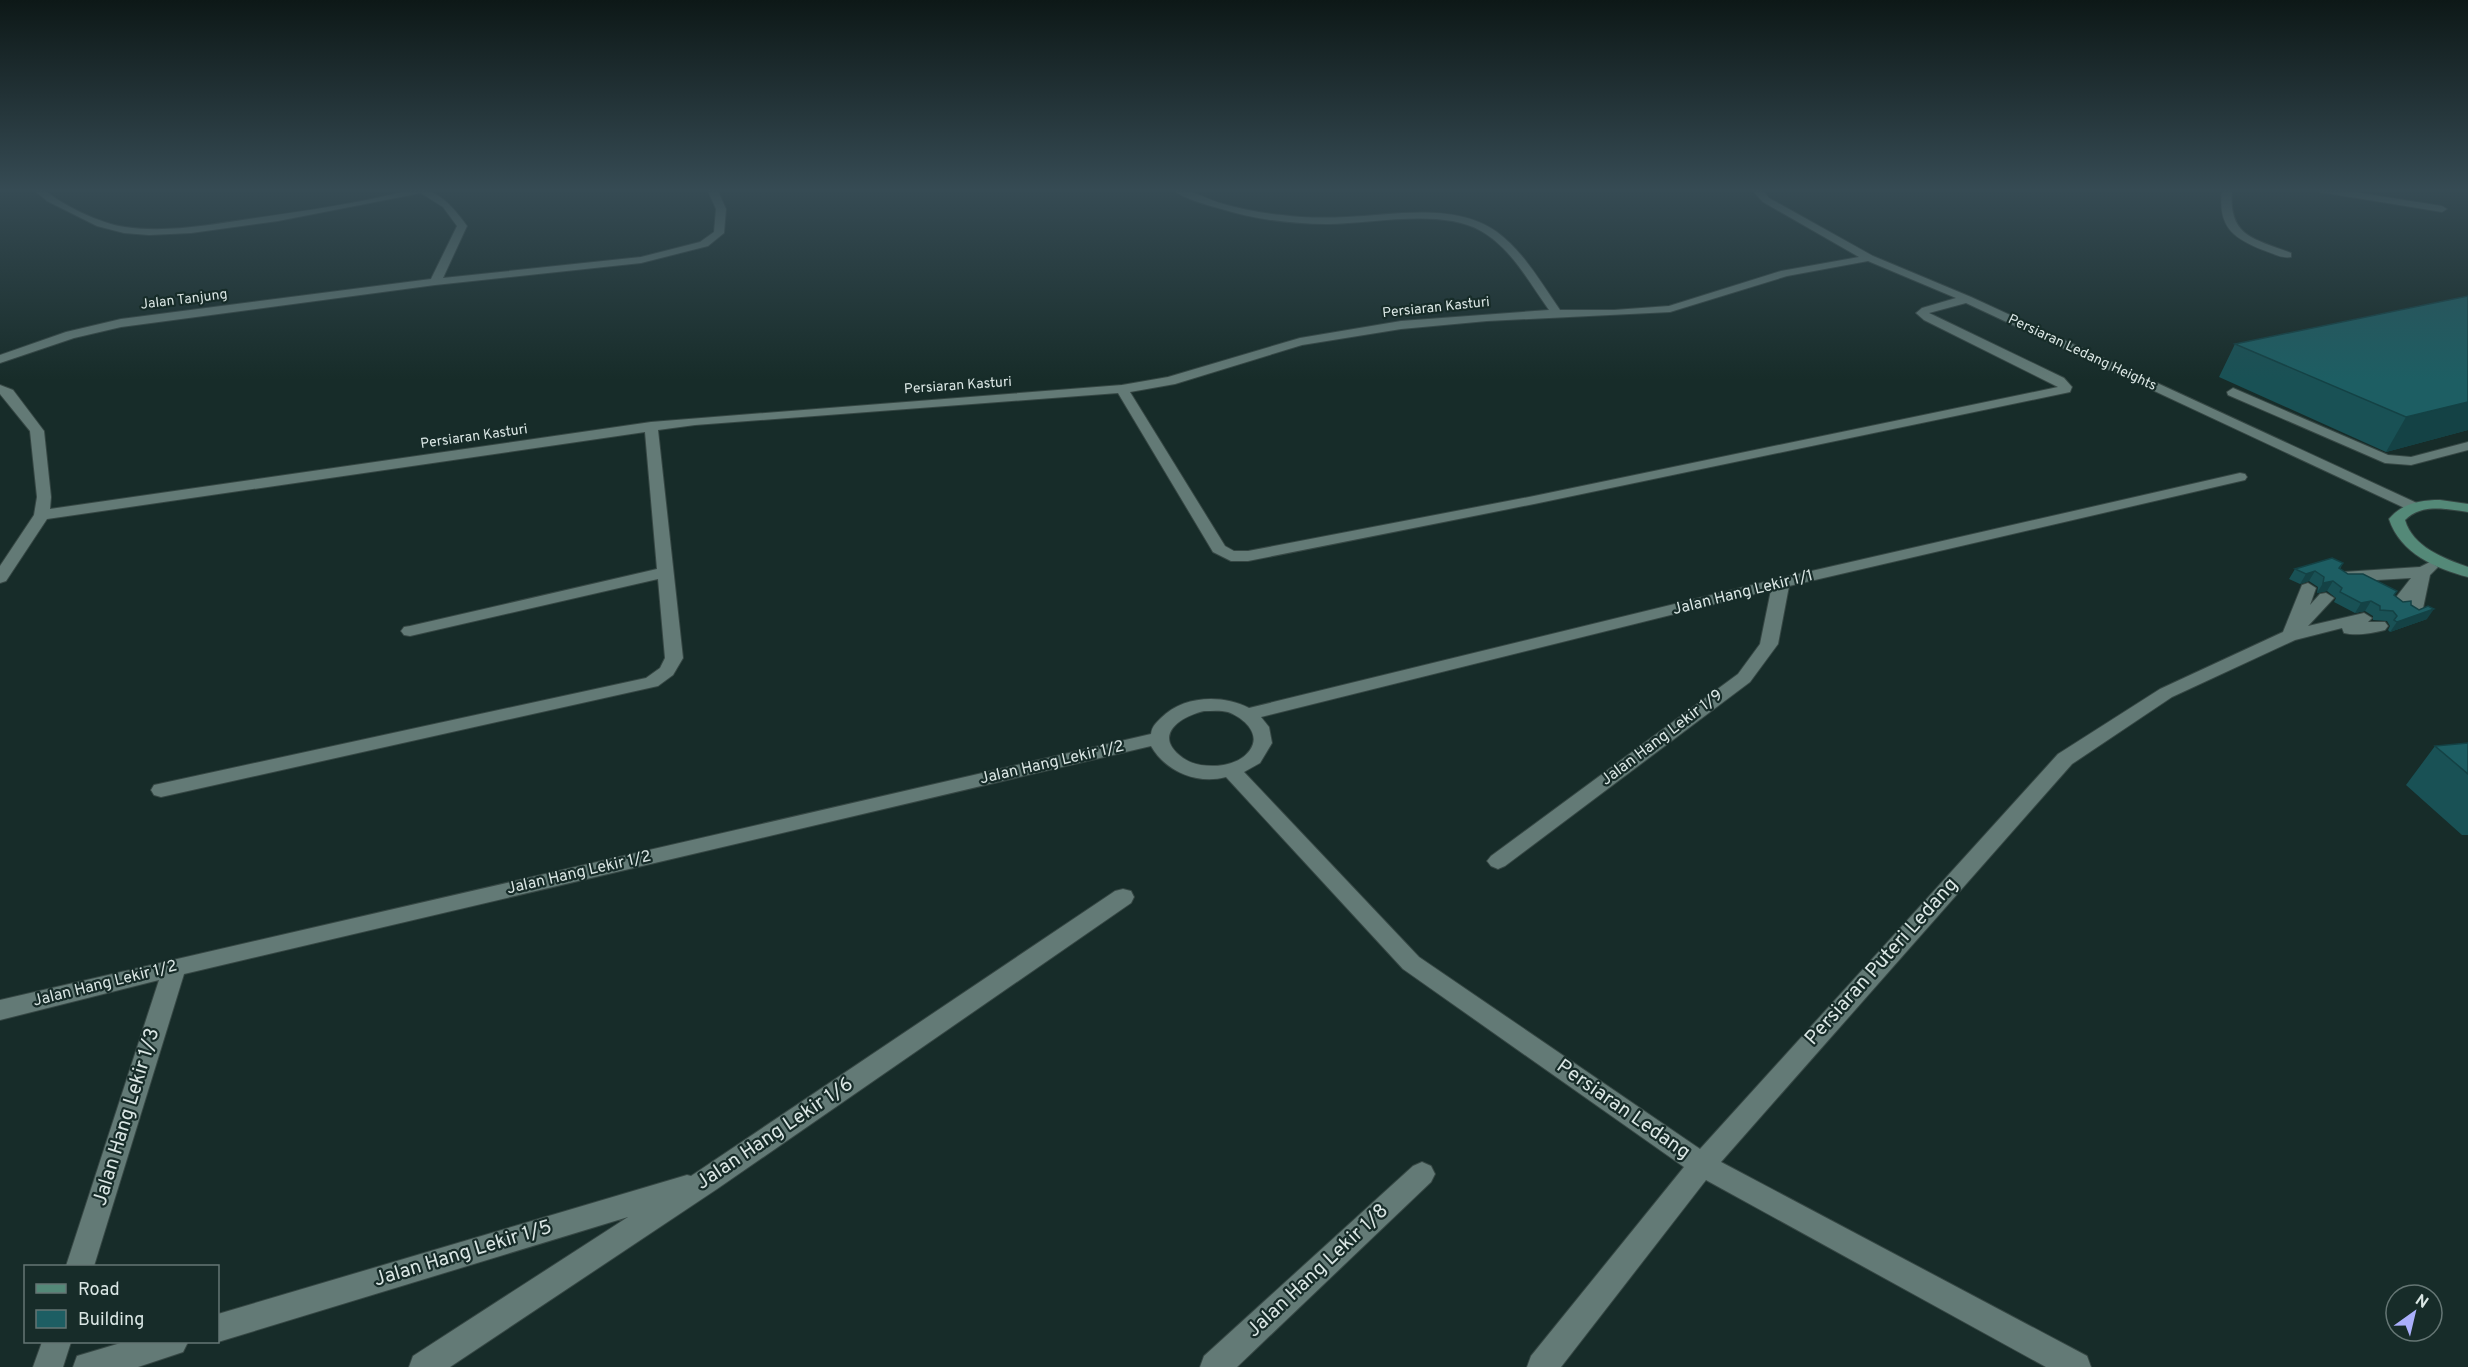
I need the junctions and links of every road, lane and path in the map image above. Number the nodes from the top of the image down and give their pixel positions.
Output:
1 (449, 253) edge
2 (669, 253) edge
3 (1511, 253) edge
4 (1860, 253) edge
5 (2282, 253) edge
6 (2287, 255) dead end
7 (1869, 258) junction
8 (435, 282) junction
9 (1967, 299) junction
10 (1557, 313) junction
11 (0, 359) edge
12 (0, 389) edge
13 (1122, 389) junction
14 (2233, 392) dead end
15 (651, 426) junction
16 (2468, 446) edge
17 (2240, 477) dead end
18 (2414, 507) junction
19 (2468, 508) edge
20 (42, 515) junction
21 (2439, 560) junction
22 (666, 572) junction
23 (2424, 572) junction
24 (2468, 572) edge
25 (2343, 577) edge
26 (0, 578) edge
27 (1781, 583) junction
28 (2360, 585) edge
29 (2308, 588) dead end
30 (2326, 598) dead end
31 (2398, 605) edge
32 (2414, 613) edge
33 (2364, 618) dead end
34 (2379, 626) dead end
35 (410, 632) dead end
36 (2289, 636) junction
37 (1248, 714) junction
38 (1158, 738) junction
39 (1231, 770) junction
40 (161, 790) dead end
41 (1498, 861) dead end
42 (1123, 897) dead end
43 (175, 967) junction
44 (0, 1010) edge
45 (1702, 1165) junction
46 (1422, 1174) dead end
47 (708, 1180) junction
48 (80, 1265) edge
49 (219, 1328) edge
50 (56, 1343) edge
51 (166, 1343) edge
52 (48, 1367) edge
53 (88, 1367) edge
54 (424, 1367) edge
55 (1215, 1367) edge
56 (1542, 1367) edge
57 (2076, 1367) edge

1 - 8 street
2 - 8 street, Jalan Tanjung
3 - 10 street
4 - 7 street, Persiaran Ledang Heights
5 - 6 street
7 - 9 street, Persiaran Ledang Heights
7 - 10 street, Persiaran Kasturi
8 - 11 street, Jalan Tanjung
9 - 13 street
9 - 18 street, Persiaran Ledang Heights
10 - 13 street, Persiaran Kasturi
12 - 20 street
13 - 15 street, Persiaran Kasturi
14 - 16 street
15 - 20 street, Persiaran Kasturi
15 - 22 street
17 - 27 street, Jalan Hang Lekir 1/1
18 - 19 street
18 - 21 street
20 - 26 street
21 - 23 street
21 - 24 street
22 - 35 street
22 - 40 street
23 - 25 street
23 - 28 street
23 - 31 street
23 - 32 street
27 - 37 street, Jalan Hang Lekir 1/1
27 - 41 street, Jalan Hang Lekir 1/9
29 - 36 street
30 - 36 street
33 - 36 street
34 - 36 street
36 - 45 street, Persiaran Puteri Ledang
37 - 38 street
37 - 39 street
38 - 39 street
38 - 43 street, Jalan Hang Lekir 1/2
39 - 45 street, Persiaran Ledang
42 - 47 street, Jalan Hang Lekir 1/6
43 - 44 street, Jalan Hang Lekir 1/2
43 - 48 street, Jalan Hang Lekir 1/3
45 - 56 street, Persiaran Puteri Ledang
45 - 57 street, Persiaran Ledang
46 - 55 street, Jalan Hang Lekir 1/8
47 - 49 street, Jalan Hang Lekir 1/5
47 - 54 street, Jalan Hang Lekir 1/6
50 - 52 street
51 - 53 street

